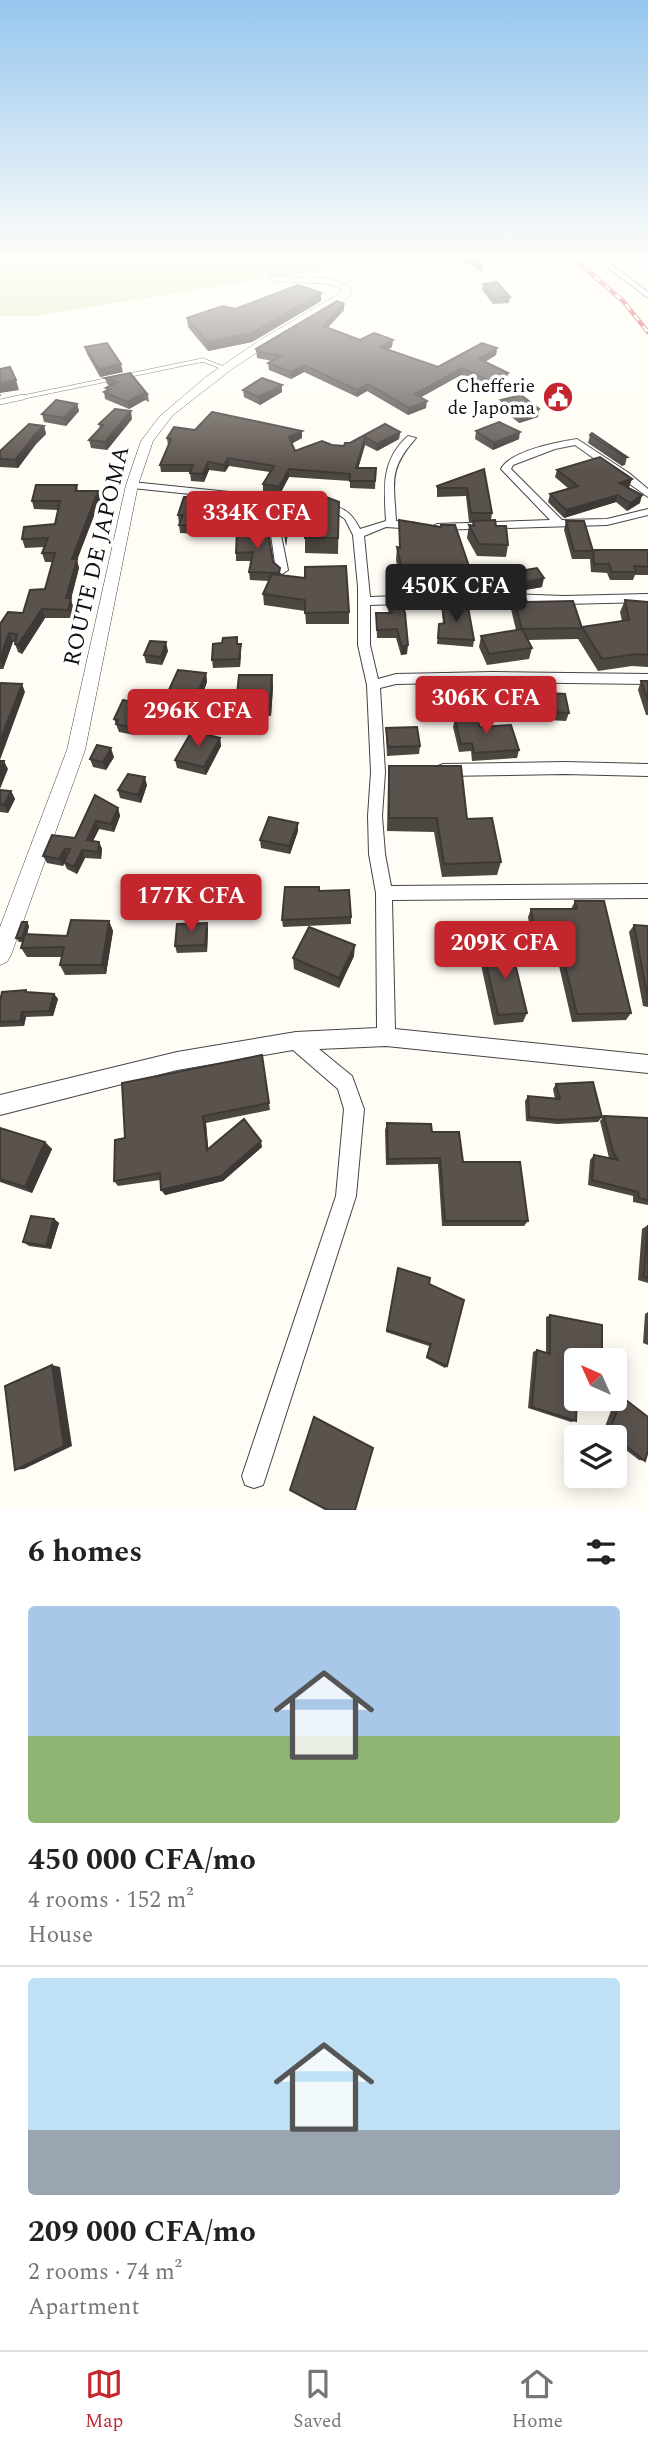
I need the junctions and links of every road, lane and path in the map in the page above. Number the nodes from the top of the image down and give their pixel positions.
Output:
1 (282, 328) edge
2 (223, 368) junction
3 (0, 402) edge
4 (411, 438) dead end
5 (132, 485) junction
6 (648, 494) edge
7 (285, 501) junction
8 (648, 512) edge
9 (391, 522) junction
10 (559, 523) junction
11 (358, 535) junction
12 (282, 570) edge
13 (648, 598) edge
14 (364, 601) junction
15 (648, 679) edge
16 (373, 685) junction
17 (648, 770) edge
18 (431, 771) edge
19 (648, 891) edge
20 (384, 893) junction
21 (0, 955) edge
22 (386, 1037) junction
23 (296, 1041) junction
24 (648, 1064) edge
25 (0, 1105) edge
26 (254, 1476) dead end

1 - 2 street, ROUTE DE JAPOMA
2 - 3 lane
2 - 5 street, ROUTE DE JAPOMA
4 - 9 street
5 - 7 street
5 - 21 street, ROUTE DE JAPOMA
6 - 10 street
7 - 11 street
7 - 12 street
8 - 10 street
9 - 10 street
9 - 11 street
11 - 14 street
13 - 14 street
14 - 16 street
15 - 16 street
16 - 20 street
17 - 18 street
19 - 20 street
20 - 22 street
22 - 23 street
22 - 24 street
23 - 25 street
23 - 26 street

